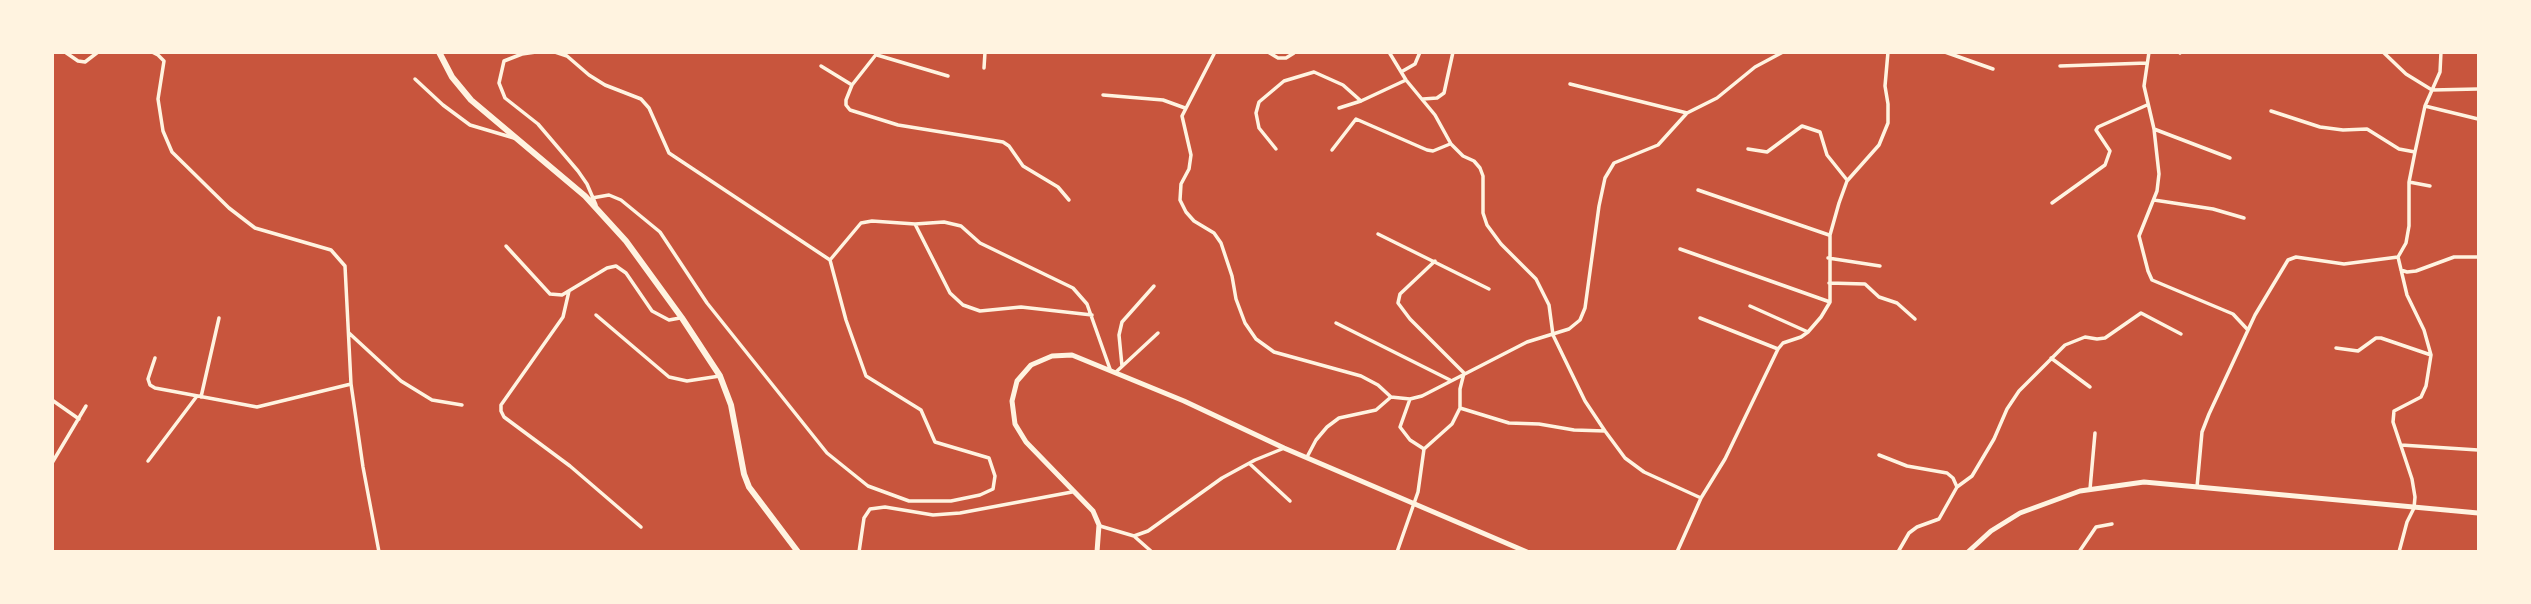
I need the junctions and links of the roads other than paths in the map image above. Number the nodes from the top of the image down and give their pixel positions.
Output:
1 (65, 52) edge
2 (97, 52) edge
3 (152, 52) edge
4 (439, 52) edge
5 (536, 52) edge
6 (555, 52) edge
7 (985, 52) edge
8 (1215, 52) edge
9 (1268, 52) edge
10 (1389, 52) edge
11 (1420, 52) edge
12 (1453, 52) edge
13 (1783, 52) edge
14 (1888, 52) edge
15 (1945, 52) edge
16 (2149, 52) edge
17 (2383, 52) edge
18 (2441, 52) edge
19 (1294, 53) edge
20 (877, 54) edge
21 (2147, 64) junction
22 (2060, 65) dead end
23 (821, 66) dead end
24 (984, 68) dead end
25 (1993, 69) dead end
26 (1401, 72) junction
27 (948, 76) dead end
28 (415, 79) dead end
29 (1406, 80) junction
30 (1570, 84) dead end
31 (852, 85) junction
32 (2479, 89) edge
33 (2432, 90) junction
34 (1103, 95) dead end
35 (1422, 99) junction
36 (1361, 101) junction
37 (2148, 105) junction
38 (2425, 106) junction
39 (1185, 108) junction
40 (1339, 108) dead end
41 (2271, 111) dead end
42 (1687, 113) junction
43 (2479, 119) edge
44 (2154, 129) junction
45 (519, 140) junction
46 (1451, 144) junction
47 (1276, 149) dead end
48 (1748, 149) dead end
49 (1332, 150) dead end
50 (2415, 152) junction
51 (2230, 159) dead end
52 (1847, 181) junction
53 (2409, 182) junction
54 (2430, 186) dead end
55 (1699, 190) dead end
56 (592, 198) junction
57 (1069, 200) dead end
58 (2154, 200) junction
59 (2052, 203) dead end
60 (601, 215) junction
61 (2244, 218) dead end
62 (915, 224) junction
63 (1378, 234) dead end
64 (1830, 235) junction
65 (506, 246) dead end
66 (1680, 248) dead end
67 (2399, 257) junction
68 (2479, 257) edge
69 (1828, 258) junction
70 (830, 260) junction
71 (1435, 261) junction
72 (1880, 265) dead end
73 (2401, 270) junction
74 (1829, 283) junction
75 (1154, 286) dead end
76 (1489, 289) dead end
77 (569, 291) junction
78 (1830, 302) junction
79 (1750, 306) dead end
80 (596, 315) dead end
81 (1092, 315) junction
82 (219, 318) dead end
83 (682, 318) junction
84 (1700, 318) dead end
85 (1915, 319) dead end
86 (1336, 323) dead end
87 (2247, 329) junction
88 (1808, 332) junction
89 (349, 333) junction
90 (1158, 333) dead end
91 (2181, 334) dead end
92 (1553, 335) junction
93 (2336, 348) dead end
94 (1777, 349) junction
95 (2431, 355) junction
96 (155, 358) dead end
97 (2051, 358) junction
98 (1122, 366) junction
99 (1112, 372) junction
100 (1464, 373) junction
101 (720, 376) junction
102 (1451, 381) junction
103 (351, 384) junction
104 (2090, 387) dead end
105 (199, 397) junction
106 (1391, 397) junction
107 (1410, 399) junction
108 (52, 400) edge
109 (462, 405) dead end
110 (86, 406) dead end
111 (1460, 408) junction
112 (79, 419) junction
113 (1605, 431) junction
114 (2095, 433) dead end
115 (2401, 445) junction
116 (1284, 448) junction
117 (1424, 449) junction
118 (2479, 450) edge
119 (1879, 455) dead end
120 (1307, 457) junction
121 (148, 461) dead end
122 (52, 463) edge
123 (1250, 463) junction
124 (1957, 487) junction
125 (2197, 487) junction
126 (2090, 489) junction
127 (1074, 491) junction
128 (1701, 498) junction
129 (1290, 501) dead end
130 (1413, 504) junction
131 (2414, 508) junction
132 (2479, 513) edge
133 (2112, 524) dead end
134 (1099, 525) junction
135 (641, 527) dead end
136 (1134, 537) junction
137 (379, 551) edge
138 (798, 551) edge
139 (859, 551) edge
140 (1097, 551) edge
141 (1152, 551) edge
142 (1397, 551) edge
143 (1527, 551) edge
144 (1677, 551) edge
145 (1898, 551) edge
146 (1968, 551) edge
147 (2079, 551) edge
148 (2399, 551) edge

1 - 2 street
3 - 89 street
4 - 45 main road
5 - 56 street
6 - 70 street
7 - 24 street
8 - 39 street
9 - 19 street
10 - 26 street
11 - 26 street
12 - 35 street
13 - 42 street
14 - 52 street
15 - 25 street
16 - 21 street
17 - 33 street
18 - 33 street
20 - 27 street
20 - 31 street
21 - 22 street
21 - 37 street
23 - 31 street
26 - 29 street
28 - 45 street
29 - 35 street
29 - 36 street
30 - 42 street
31 - 57 street
32 - 33 street
33 - 38 street
34 - 39 street
35 - 46 street
36 - 40 street
36 - 47 street
37 - 44 street
37 - 59 street
38 - 43 street
38 - 50 street
39 - 106 street
41 - 50 street
42 - 92 street
44 - 51 street
44 - 58 street
45 - 60 main road
46 - 49 street
46 - 92 street
48 - 52 street
50 - 53 street
52 - 64 street
53 - 54 street
53 - 67 street
55 - 64 street
56 - 60 street
56 - 70 street
58 - 61 street
58 - 87 street
60 - 83 main road
62 - 70 street
62 - 81 street
62 - 81 street
63 - 71 street
64 - 69 street
65 - 77 street
66 - 78 street
67 - 73 street
67 - 87 street
68 - 73 street
69 - 72 street
69 - 74 street
71 - 76 street
71 - 100 street
73 - 95 street
74 - 78 street
74 - 85 street
75 - 98 street
77 - 83 street
77 - 135 street
78 - 88 street
79 - 88 street
80 - 101 street
81 - 99 street
82 - 105 street
83 - 101 main road
84 - 94 street
86 - 102 street
87 - 125 street
88 - 94 street
89 - 103 street
89 - 109 street
90 - 98 street
91 - 97 street
92 - 100 street
92 - 113 street
93 - 95 street
94 - 128 street
95 - 115 street
96 - 105 street
97 - 104 street
97 - 124 street
98 - 99 street
99 - 116 main road
99 - 127 main road
100 - 102 street
100 - 111 street
101 - 138 main road
102 - 107 street
103 - 105 street
103 - 137 street
105 - 121 street
106 - 107 street
106 - 120 street
107 - 117 street
108 - 112 street
110 - 112 street
111 - 113 street
111 - 117 street
112 - 122 street
113 - 128 street
114 - 126 street
115 - 118 street
115 - 131 street
116 - 120 main road
116 - 123 street
117 - 130 street
119 - 124 street
120 - 130 main road
123 - 129 street
123 - 136 street
124 - 145 street
125 - 126 main road
125 - 131 main road
126 - 146 main road
127 - 134 main road
127 - 139 street
128 - 144 street
130 - 142 street
130 - 143 main road
131 - 132 main road
131 - 148 street
133 - 147 street
134 - 136 street
134 - 140 main road
136 - 141 street

